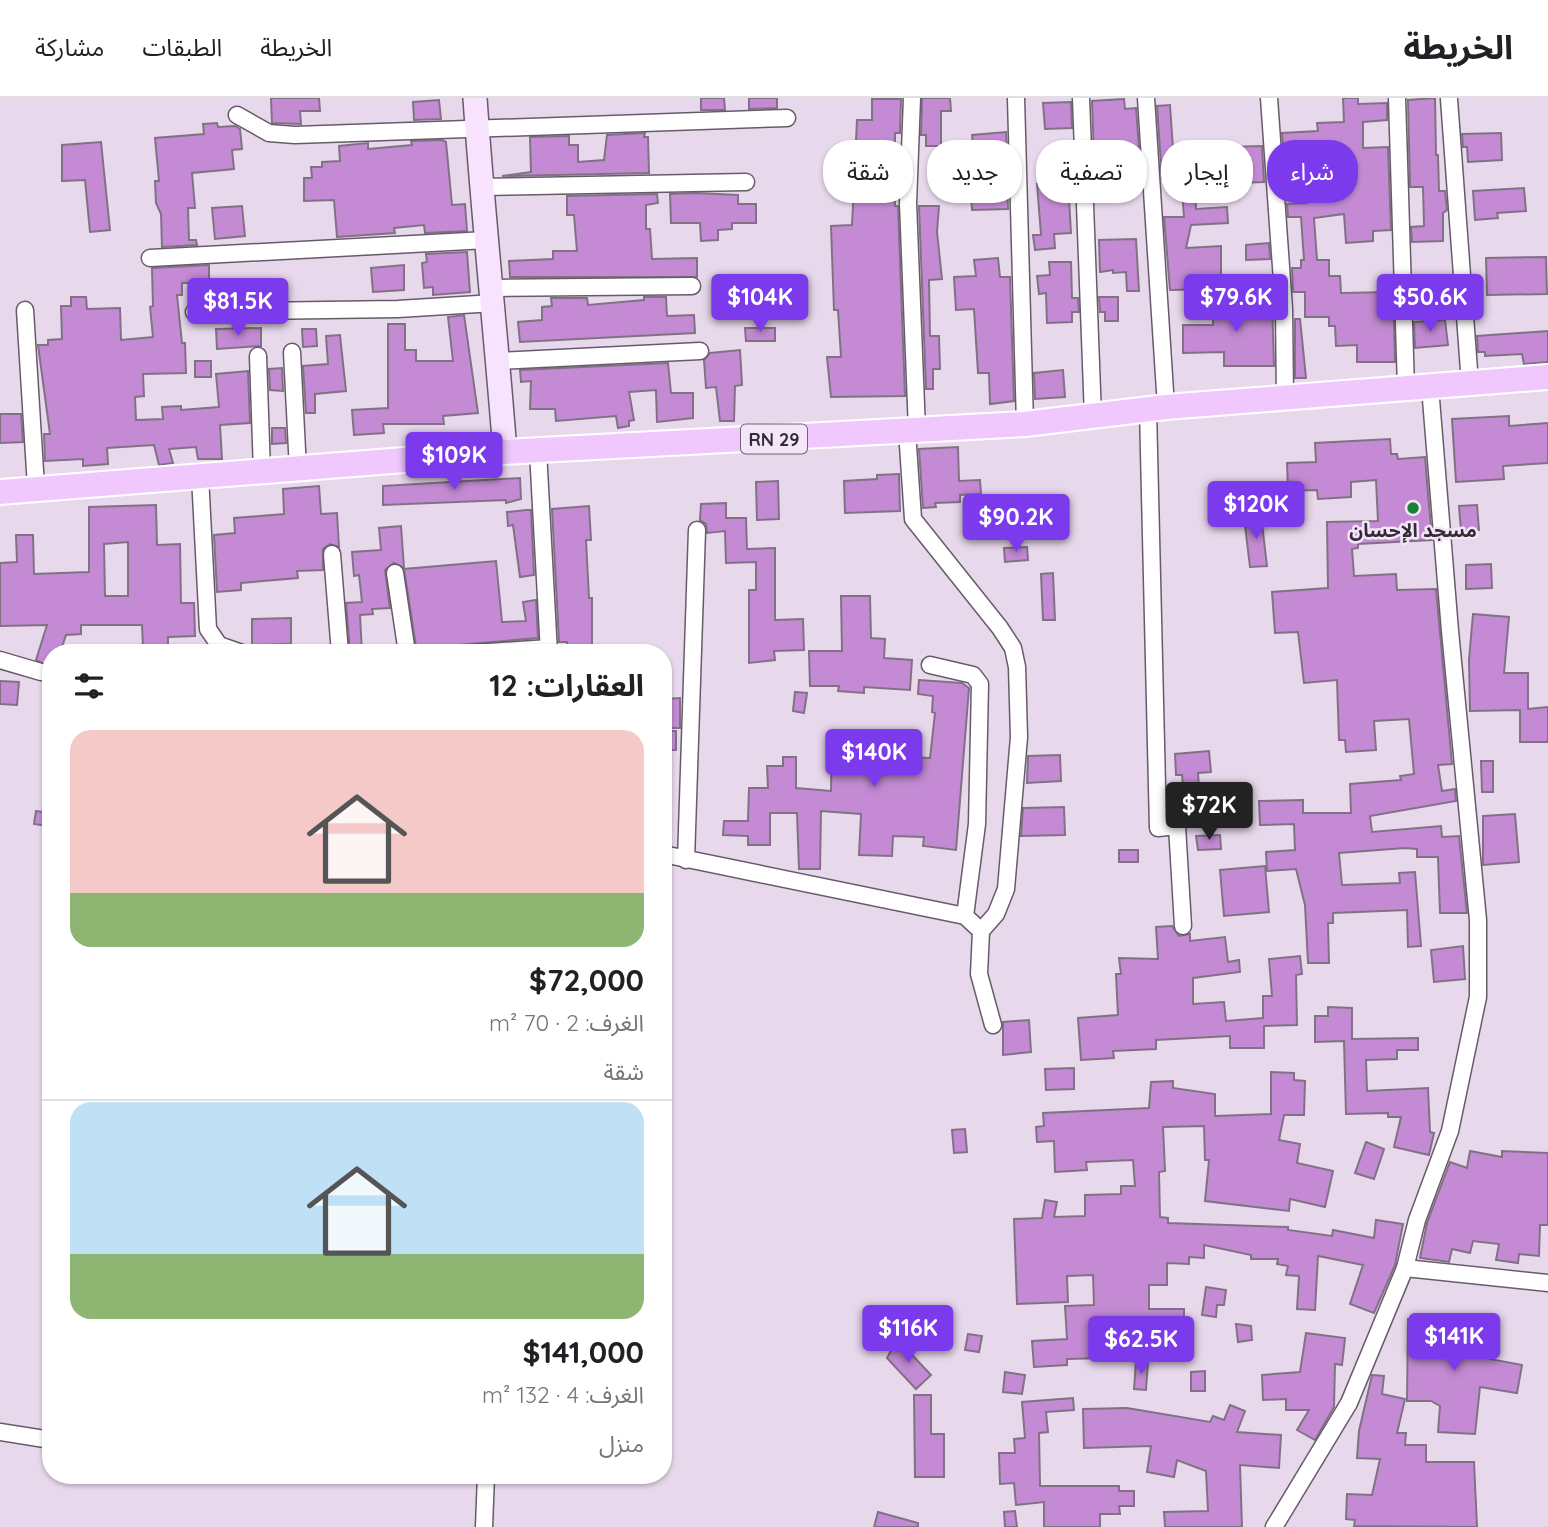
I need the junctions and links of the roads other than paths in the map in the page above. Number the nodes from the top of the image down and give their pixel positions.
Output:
1 (475, 98) edge
2 (912, 98) edge
3 (1016, 98) edge
4 (1081, 98) edge
5 (1146, 98) edge
6 (1269, 98) edge
7 (1397, 98) edge
8 (1449, 99) edge
9 (237, 115) dead end
10 (787, 118) dead end
11 (477, 129) junction
12 (746, 181) dead end
13 (480, 187) junction
14 (487, 240) junction
15 (150, 258) dead end
16 (692, 286) dead end
17 (493, 296) junction
18 (25, 310) dead end
19 (194, 312) dead end
20 (700, 351) dead end
21 (292, 352) dead end
22 (258, 356) dead end
23 (498, 361) junction
24 (1548, 377) edge
25 (1470, 384) junction
26 (1418, 387) junction
27 (1285, 399) junction
28 (1157, 408) junction
29 (1093, 416) junction
30 (1025, 424) junction
31 (912, 430) junction
32 (538, 451) junction
33 (505, 452) junction
34 (298, 470) junction
35 (262, 472) junction
36 (200, 476) junction
37 (36, 487) junction
38 (0, 492) edge
39 (697, 530) dead end
40 (332, 554) dead end
41 (395, 573) dead end
42 (218, 644) edge
43 (339, 644) edge
44 (406, 644) edge
45 (549, 644) edge
46 (0, 660) edge
47 (930, 665) dead end
48 (41, 672) dead end
49 (672, 856) edge
50 (686, 860) junction
51 (965, 916) junction
52 (1183, 926) dead end
53 (981, 931) junction
54 (993, 1025) dead end
55 (1405, 1268) junction
56 (1548, 1283) edge
57 (0, 1432) edge
58 (42, 1439) edge
59 (486, 1484) edge
60 (484, 1527) edge
61 (1274, 1527) edge

1 - 11 main road
2 - 31 street
3 - 30 street
4 - 29 street
5 - 28 street
6 - 27 street
7 - 26 street
8 - 25 street
9 - 11 street
10 - 11 street
11 - 13 main road
12 - 13 street
13 - 14 main road
14 - 15 street
14 - 17 main road
16 - 17 street
17 - 19 street
17 - 23 main road
18 - 37 street
20 - 23 street
21 - 34 street
22 - 35 street
23 - 33 main road
24 - 25 main road, RN 29
25 - 26 main road, RN 29
26 - 27 main road, RN 29
26 - 55 street
27 - 28 main road, RN 29
28 - 29 main road, RN 29
28 - 52 street
29 - 30 main road, RN 29
30 - 31 main road, RN 29
31 - 32 main road, RN 29
31 - 53 street
32 - 33 main road, RN 29
32 - 45 street
33 - 34 main road, RN 29
34 - 35 main road, RN 29
35 - 36 main road, RN 29
36 - 37 main road, RN 29
36 - 42 street
37 - 38 main road, RN 29
39 - 50 street
40 - 43 street
41 - 44 street
46 - 48 street
47 - 51 street
49 - 50 street
50 - 51 street
51 - 53 street
53 - 54 street
55 - 56 street
55 - 61 street
57 - 58 street
59 - 60 street

